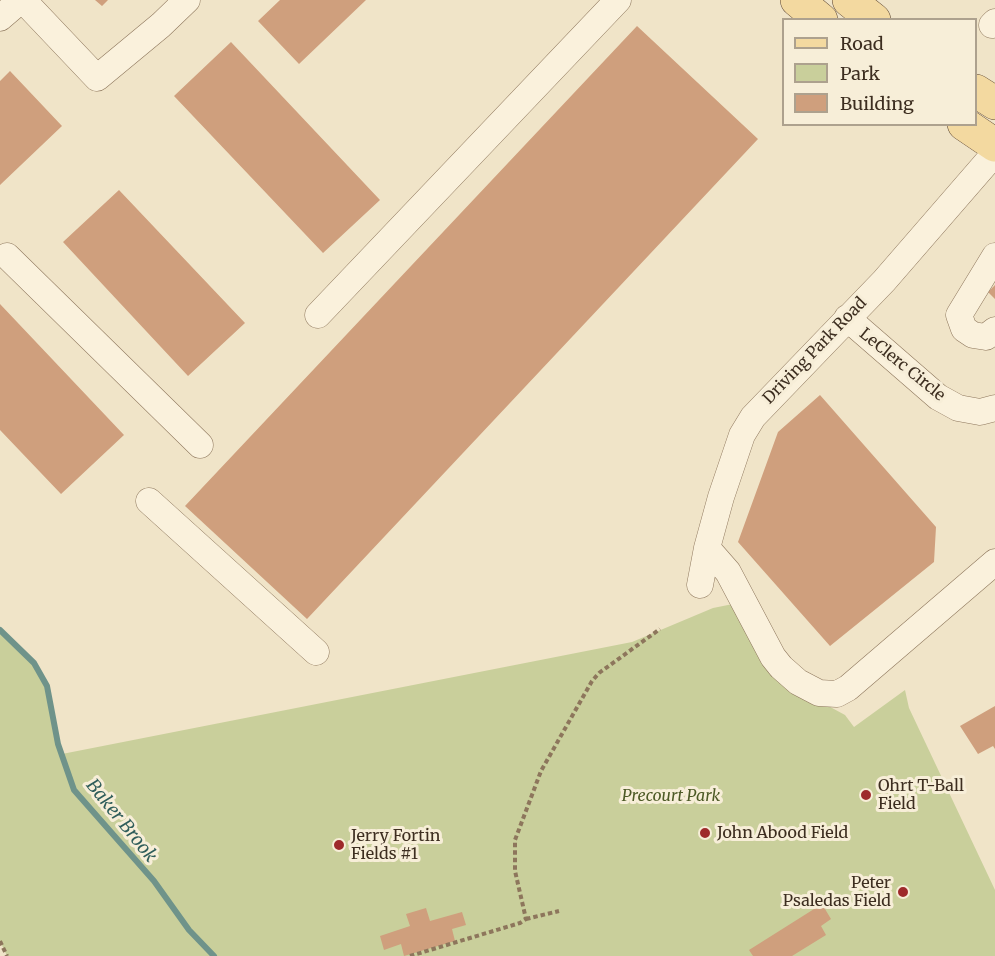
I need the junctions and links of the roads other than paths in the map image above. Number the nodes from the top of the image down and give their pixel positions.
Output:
1 (22, 0) edge
2 (187, 0) edge
3 (618, 0) edge
4 (797, 0) edge
5 (849, 0) edge
6 (0, 18) edge
7 (819, 18) edge
8 (872, 18) edge
9 (977, 92) edge
10 (995, 104) edge
11 (967, 126) edge
12 (995, 145) edge
13 (995, 153) edge
14 (7, 256) dead end
15 (995, 256) edge
16 (318, 315) dead end
17 (847, 318) junction
18 (995, 330) edge
19 (995, 408) edge
20 (200, 445) dead end
21 (149, 501) dead end
22 (707, 548) junction
23 (995, 562) edge
24 (700, 585) dead end
25 (316, 652) dead end

1 - 2 street
1 - 6 street
3 - 16 street
4 - 7 main road
5 - 8 main road
9 - 10 main road
11 - 12 main road
13 - 17 street, Driving Park Road
14 - 20 street
15 - 18 street
17 - 19 street, LeClerc Circle
17 - 22 street, Driving Park Road
21 - 25 street
22 - 23 street
22 - 24 street, Driving Park Road

